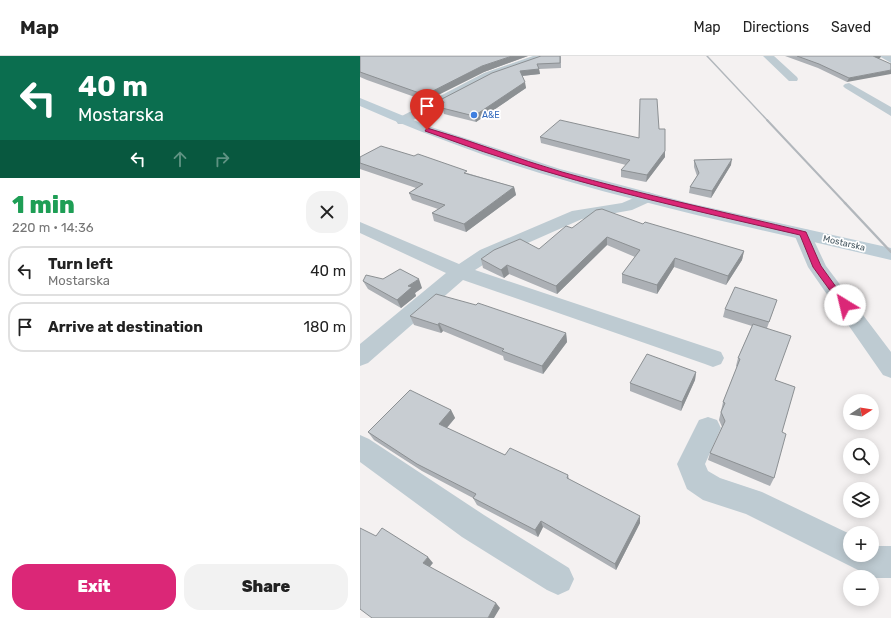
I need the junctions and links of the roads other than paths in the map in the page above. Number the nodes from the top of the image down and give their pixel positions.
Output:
1 (510, 56) edge
2 (543, 56) edge
3 (768, 56) edge
4 (884, 56) edge
5 (528, 60) junction
6 (891, 60) edge
7 (793, 79) dead end
8 (848, 86) edge
9 (360, 102) edge
10 (891, 112) edge
11 (402, 120) junction
12 (648, 197) junction
13 (360, 227) edge
14 (804, 234) junction
15 (891, 254) edge
16 (460, 272) junction
17 (360, 357) edge
18 (713, 358) dead end
19 (891, 369) edge
20 (708, 428) dead end
21 (360, 447) edge
22 (843, 547) edge
23 (879, 562) edge
24 (891, 562) edge
25 (558, 579) dead end

1 - 5 street
2 - 5 street
3 - 7 street
4 - 6 street
5 - 11 street
8 - 10 street
9 - 11 main road, Mostarska
11 - 12 main road, Mostarska
12 - 14 main road, Mostarska
12 - 16 street
13 - 16 street
14 - 15 main road, Mostarska
14 - 19 street
16 - 17 street
16 - 18 street
20 - 22 street
21 - 25 street
23 - 24 street

